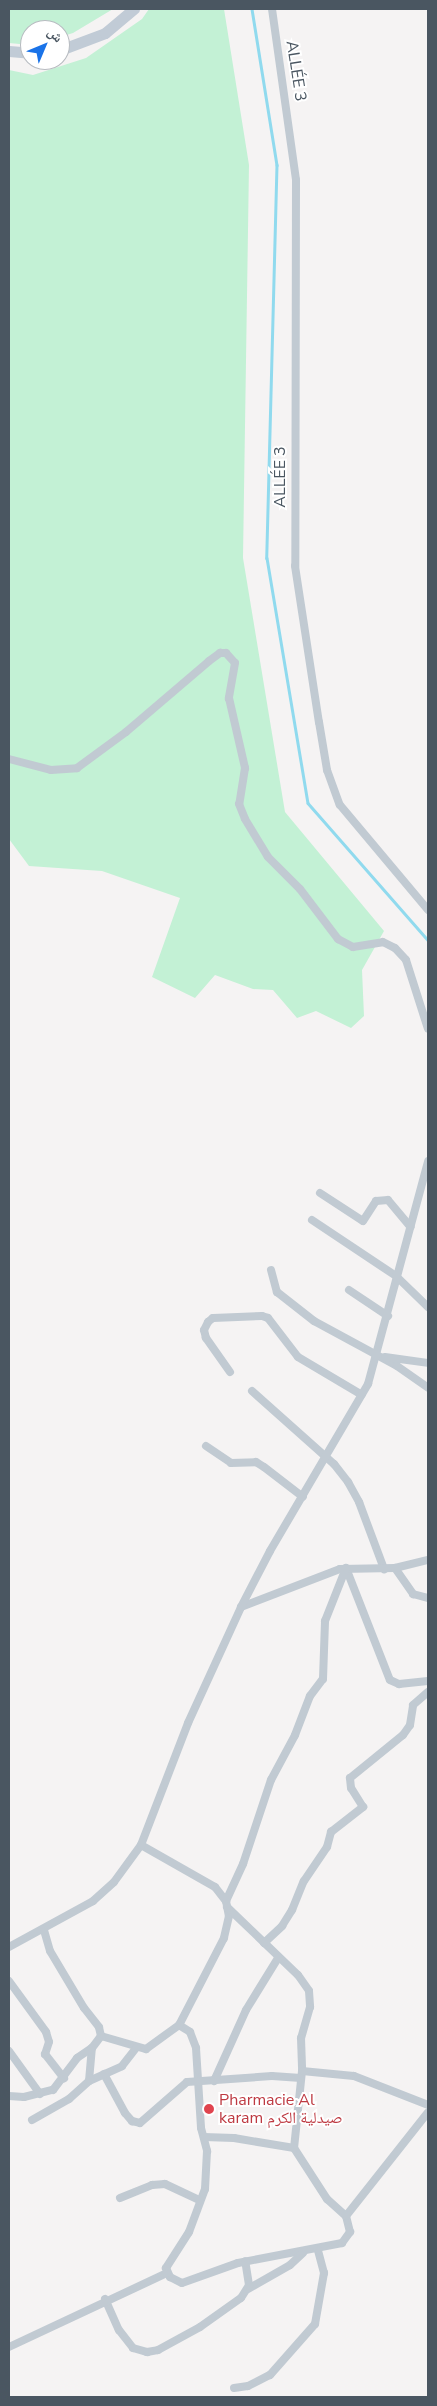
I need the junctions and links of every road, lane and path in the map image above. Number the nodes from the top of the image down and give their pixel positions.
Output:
1 (134, 9) edge
2 (272, 9) edge
3 (70, 46) edge
4 (9, 759) edge
5 (428, 910) edge
6 (428, 1028) edge
7 (428, 1161) edge
8 (320, 1193) dead end
9 (312, 1220) dead end
10 (411, 1227) junction
11 (271, 1270) dead end
12 (396, 1276) junction
13 (349, 1290) dead end
14 (428, 1307) edge
15 (388, 1316) junction
16 (378, 1356) junction
17 (428, 1363) edge
18 (230, 1372) dead end
19 (428, 1388) edge
20 (252, 1391) dead end
21 (362, 1395) junction
22 (206, 1446) dead end
23 (325, 1456) junction
24 (303, 1497) junction
25 (428, 1560) edge
26 (346, 1568) junction
27 (395, 1568) junction
28 (384, 1569) junction
29 (428, 1598) edge
30 (241, 1606) junction
31 (428, 1681) edge
32 (428, 1692) edge
33 (141, 1844) junction
34 (226, 1904) junction
35 (44, 1930) junction
36 (264, 1943) junction
37 (9, 1947) edge
38 (278, 1958) junction
39 (9, 1980) edge
40 (179, 2025) junction
41 (101, 2036) junction
42 (92, 2048) junction
43 (136, 2048) junction
44 (9, 2051) edge
45 (104, 2074) junction
46 (301, 2074) junction
47 (64, 2078) junction
48 (89, 2081) junction
49 (214, 2081) junction
50 (200, 2083) junction
51 (40, 2094) junction
52 (9, 2096) edge
53 (428, 2105) edge
54 (428, 2112) edge
55 (32, 2120) dead end
56 (204, 2137) junction
57 (294, 2148) junction
58 (120, 2198) dead end
59 (199, 2200) junction
60 (346, 2216) junction
61 (318, 2250) junction
62 (303, 2253) junction
63 (245, 2262) junction
64 (167, 2273) junction
65 (248, 2289) junction
66 (106, 2299) junction
67 (9, 2346) edge
68 (234, 2388) dead end

1 - 3 street
2 - 5 street, ALLÉE 3
4 - 6 street
7 - 10 street
8 - 10 street
9 - 12 street
10 - 12 street
11 - 16 street
12 - 14 street
12 - 15 street
13 - 15 street
15 - 16 street
16 - 17 street
16 - 19 street
16 - 21 street
18 - 21 street
20 - 23 street
21 - 23 street
22 - 24 street
23 - 24 street
23 - 28 street
24 - 30 street
25 - 27 street
26 - 28 street
26 - 30 street
26 - 31 street
26 - 34 street
27 - 28 street
27 - 29 street
30 - 33 street
32 - 36 street
33 - 34 street
33 - 35 street
34 - 36 street
34 - 40 street
35 - 37 street
35 - 41 street
36 - 38 street
38 - 46 street
38 - 49 street
39 - 47 street
40 - 43 street
40 - 50 street
41 - 42 street
41 - 43 street
42 - 47 street
42 - 48 street
43 - 45 street
44 - 51 street
45 - 48 street
45 - 50 street
46 - 49 street
46 - 53 street
46 - 57 street
47 - 51 street
48 - 55 street
49 - 50 street
50 - 56 street
51 - 52 street
54 - 60 street
56 - 57 street
56 - 59 street
57 - 60 street
58 - 59 street
59 - 64 street
60 - 61 street
61 - 62 street
61 - 68 street
62 - 63 street
62 - 65 street
63 - 64 street
63 - 65 street
64 - 66 street
65 - 66 street
66 - 67 street

